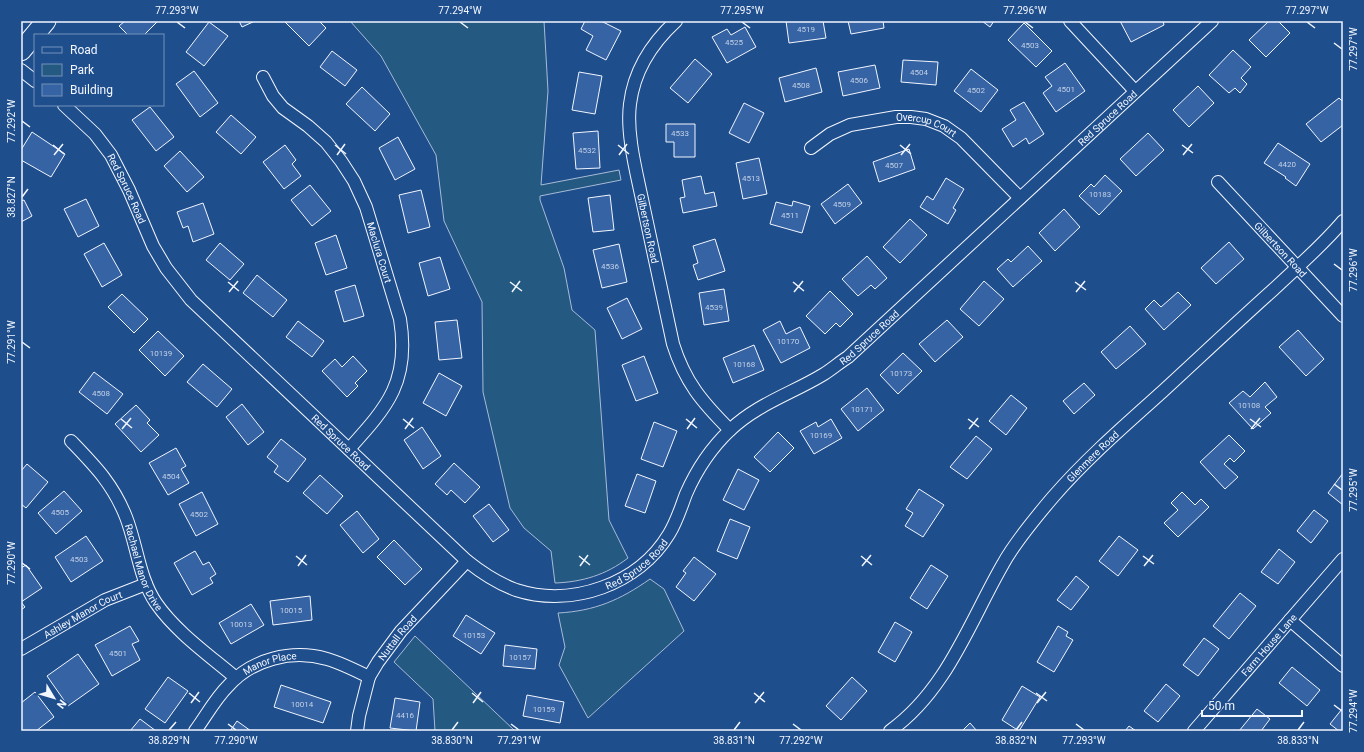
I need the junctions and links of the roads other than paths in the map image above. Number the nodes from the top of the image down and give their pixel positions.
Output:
1 (46, 21) edge
2 (676, 21) edge
3 (1070, 21) edge
4 (1212, 21) edge
5 (35, 34) edge
6 (34, 35) edge
7 (21, 51) edge
8 (21, 70) edge
9 (263, 77) dead end
10 (34, 80) edge
11 (1135, 91) junction
12 (65, 106) edge
13 (811, 148) dead end
14 (1218, 182) dead end
15 (1020, 198) junction
16 (1343, 221) edge
17 (1296, 267) junction
18 (1343, 316) edge
19 (730, 430) junction
20 (71, 441) dead end
21 (349, 449) junction
22 (1343, 559) edge
23 (467, 561) junction
24 (146, 584) junction
25 (1290, 620) junction
26 (21, 648) edge
27 (1343, 666) edge
28 (369, 677) junction
29 (236, 678) junction
30 (195, 731) edge
31 (357, 731) edge
32 (890, 731) edge
33 (1194, 731) edge

1 - 5 main road
2 - 19 street, Gilbertson Road
3 - 11 street
4 - 11 street, Red Spruce Road
6 - 7 main road
8 - 10 street
9 - 21 street, Maclura Court
11 - 15 street, Red Spruce Road
12 - 21 street, Red Spruce Road
13 - 15 street, Overcup Court
14 - 17 street, Gilbertson Road
15 - 19 street, Red Spruce Road
16 - 17 street, Glenmere Road
17 - 18 street, Gilbertson Road
17 - 32 street, Glenmere Road
19 - 23 street, Red Spruce Road
20 - 24 street, Rachael Manor Drive
21 - 23 street, Red Spruce Road
22 - 25 street, Farm House Lane
23 - 28 street, Nuttall Road
24 - 26 street, Ashley Manor Court
24 - 29 street, Rachael Manor Drive
25 - 27 street
25 - 33 street, Farm House Lane
28 - 29 street, Manor Place
28 - 31 street, Nuttall Road
29 - 30 street, Manor Place

